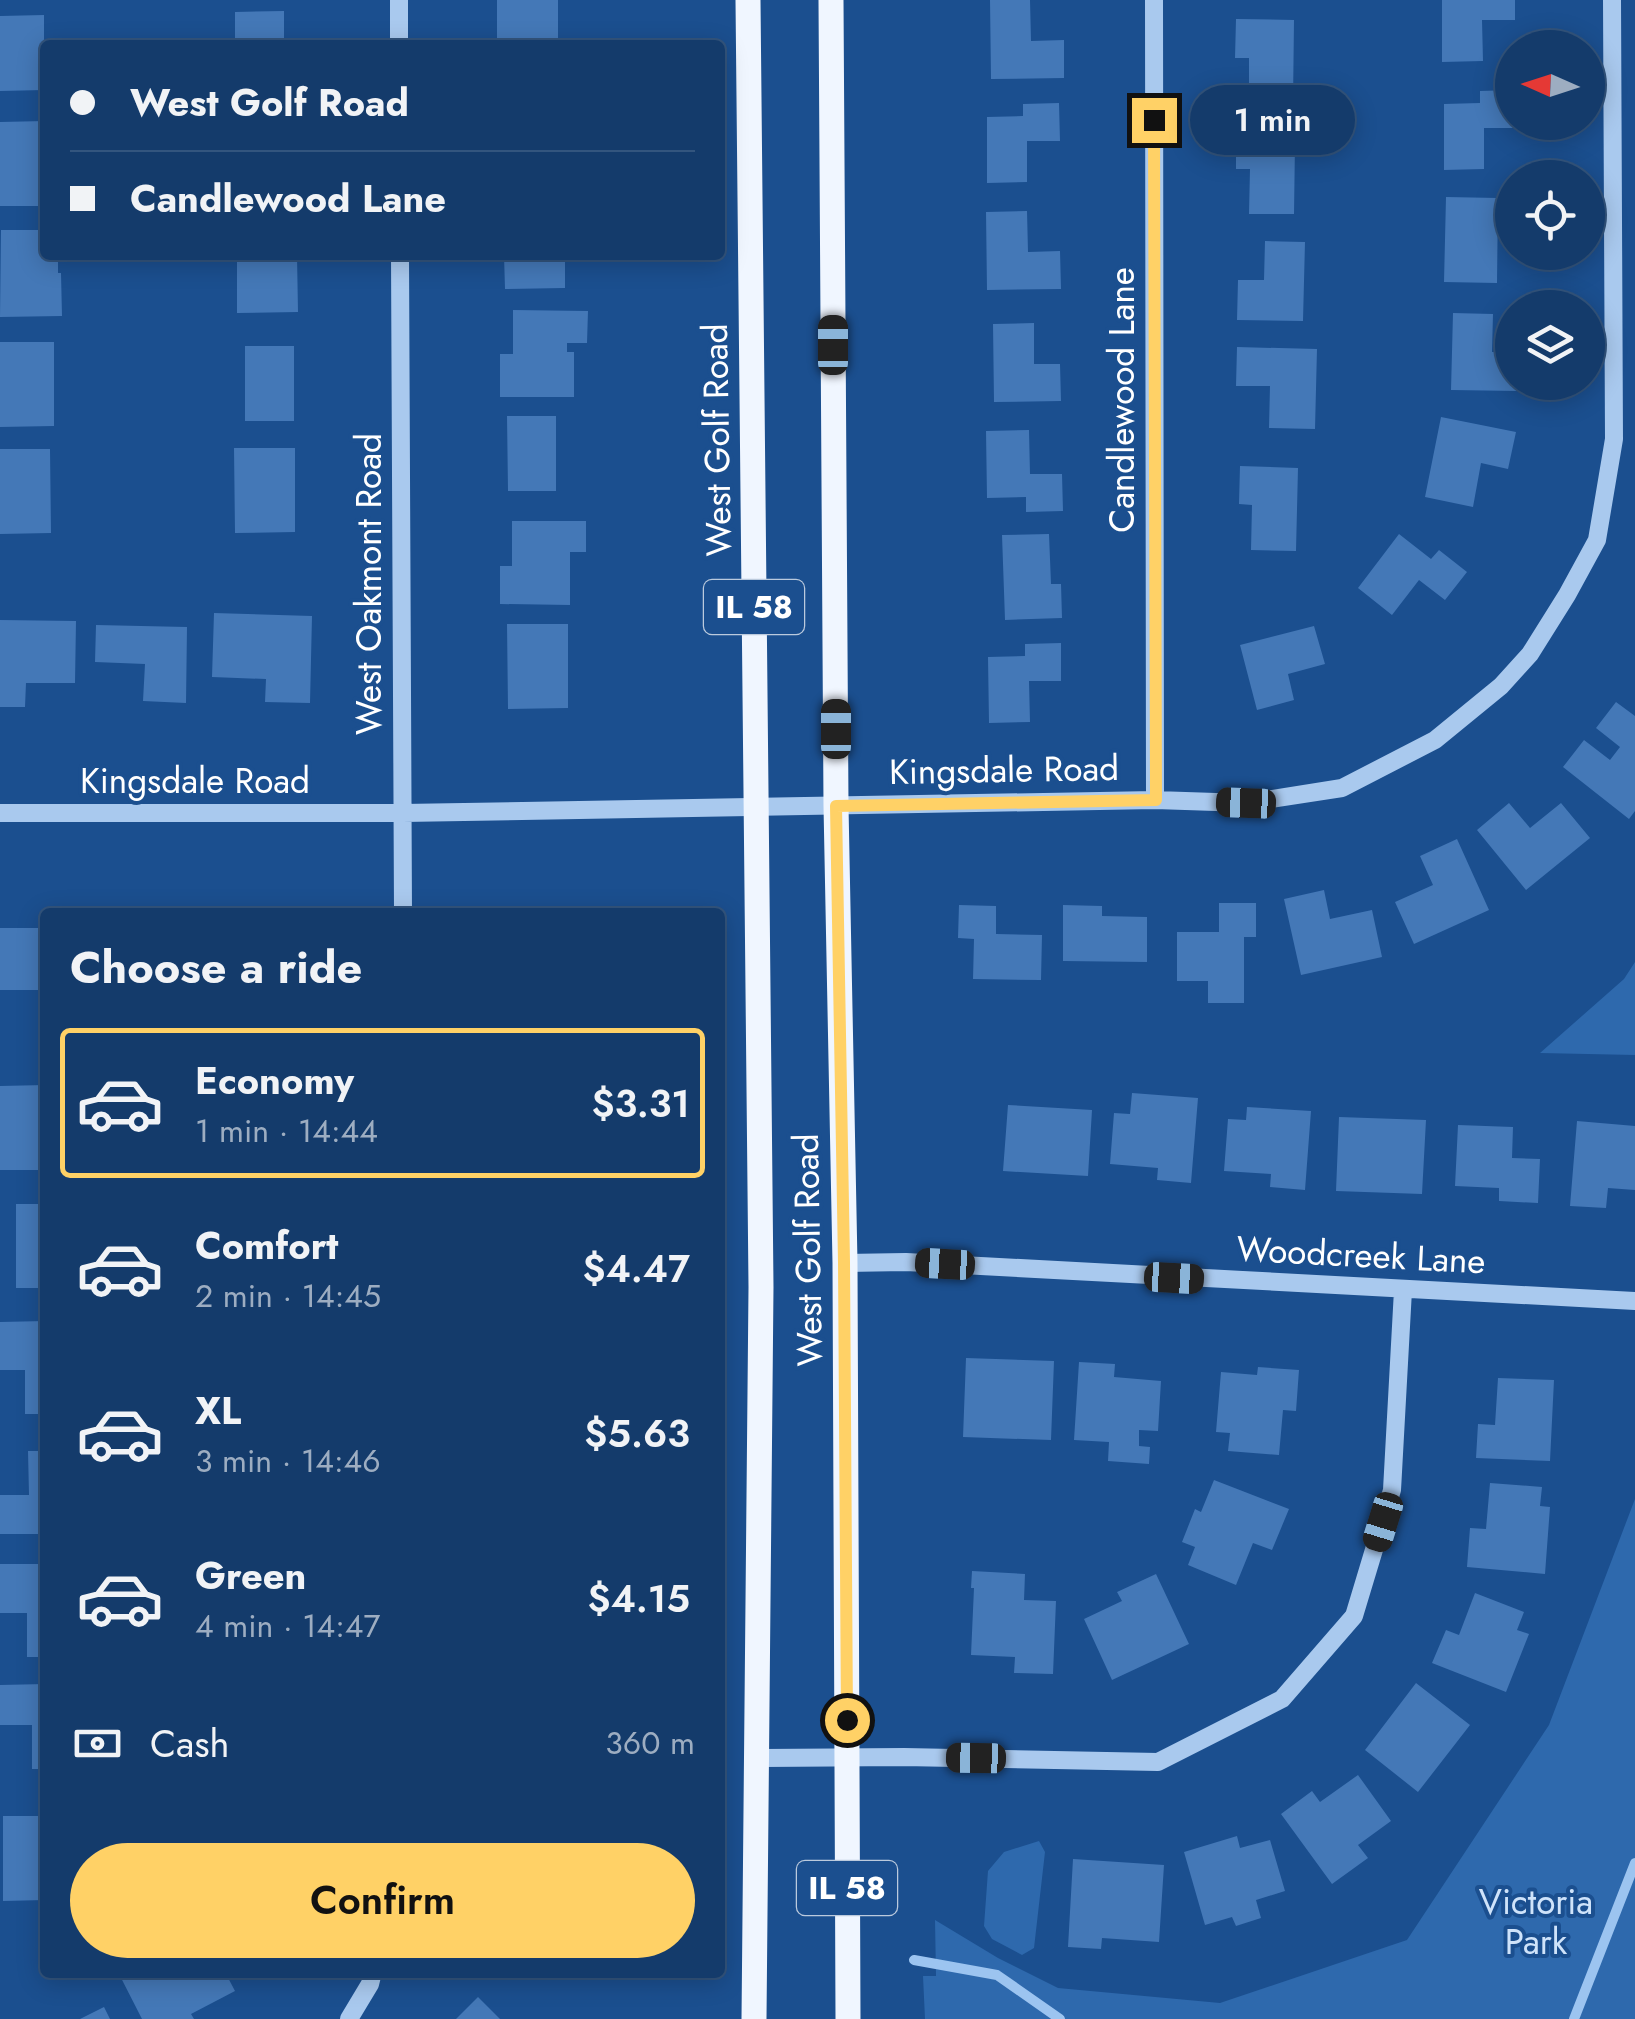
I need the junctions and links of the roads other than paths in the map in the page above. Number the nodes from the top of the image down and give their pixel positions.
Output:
1 (399, 0) edge
2 (748, 0) edge
3 (832, 0) edge
4 (1154, 0) edge
5 (1612, 0) edge
6 (399, 40) edge
7 (400, 260) edge
8 (1156, 800) junction
9 (836, 806) junction
10 (757, 807) junction
11 (0, 814) edge
12 (403, 814) junction
13 (403, 908) edge
14 (844, 1262) junction
15 (1403, 1290) junction
16 (1635, 1301) edge
17 (757, 1758) junction
18 (847, 1758) junction
19 (372, 1978) edge
20 (349, 2019) edge
21 (754, 2019) edge
22 (848, 2019) edge

1 - 6 street
2 - 10 main road, West Golf Road / IL 58
3 - 9 main road, West Golf Road / IL 58
4 - 8 street, Candlewood Lane
5 - 8 street, Kingsdale Road
7 - 12 street, West Oakmont Road
8 - 9 street, Kingsdale Road
9 - 10 street, Kingsdale Road
9 - 14 main road, West Golf Road / IL 58
10 - 12 street, Kingsdale Road
10 - 17 main road, West Golf Road / IL 58
11 - 12 street, Kingsdale Road
12 - 13 street, West Oakmont Road
14 - 15 street, Woodcreek Lane
14 - 18 main road, West Golf Road / IL 58
15 - 16 street, Woodcreek Lane
15 - 18 street
17 - 18 street
17 - 21 main road, West Golf Road / IL 58
18 - 22 main road, West Golf Road / IL 58
19 - 20 street

